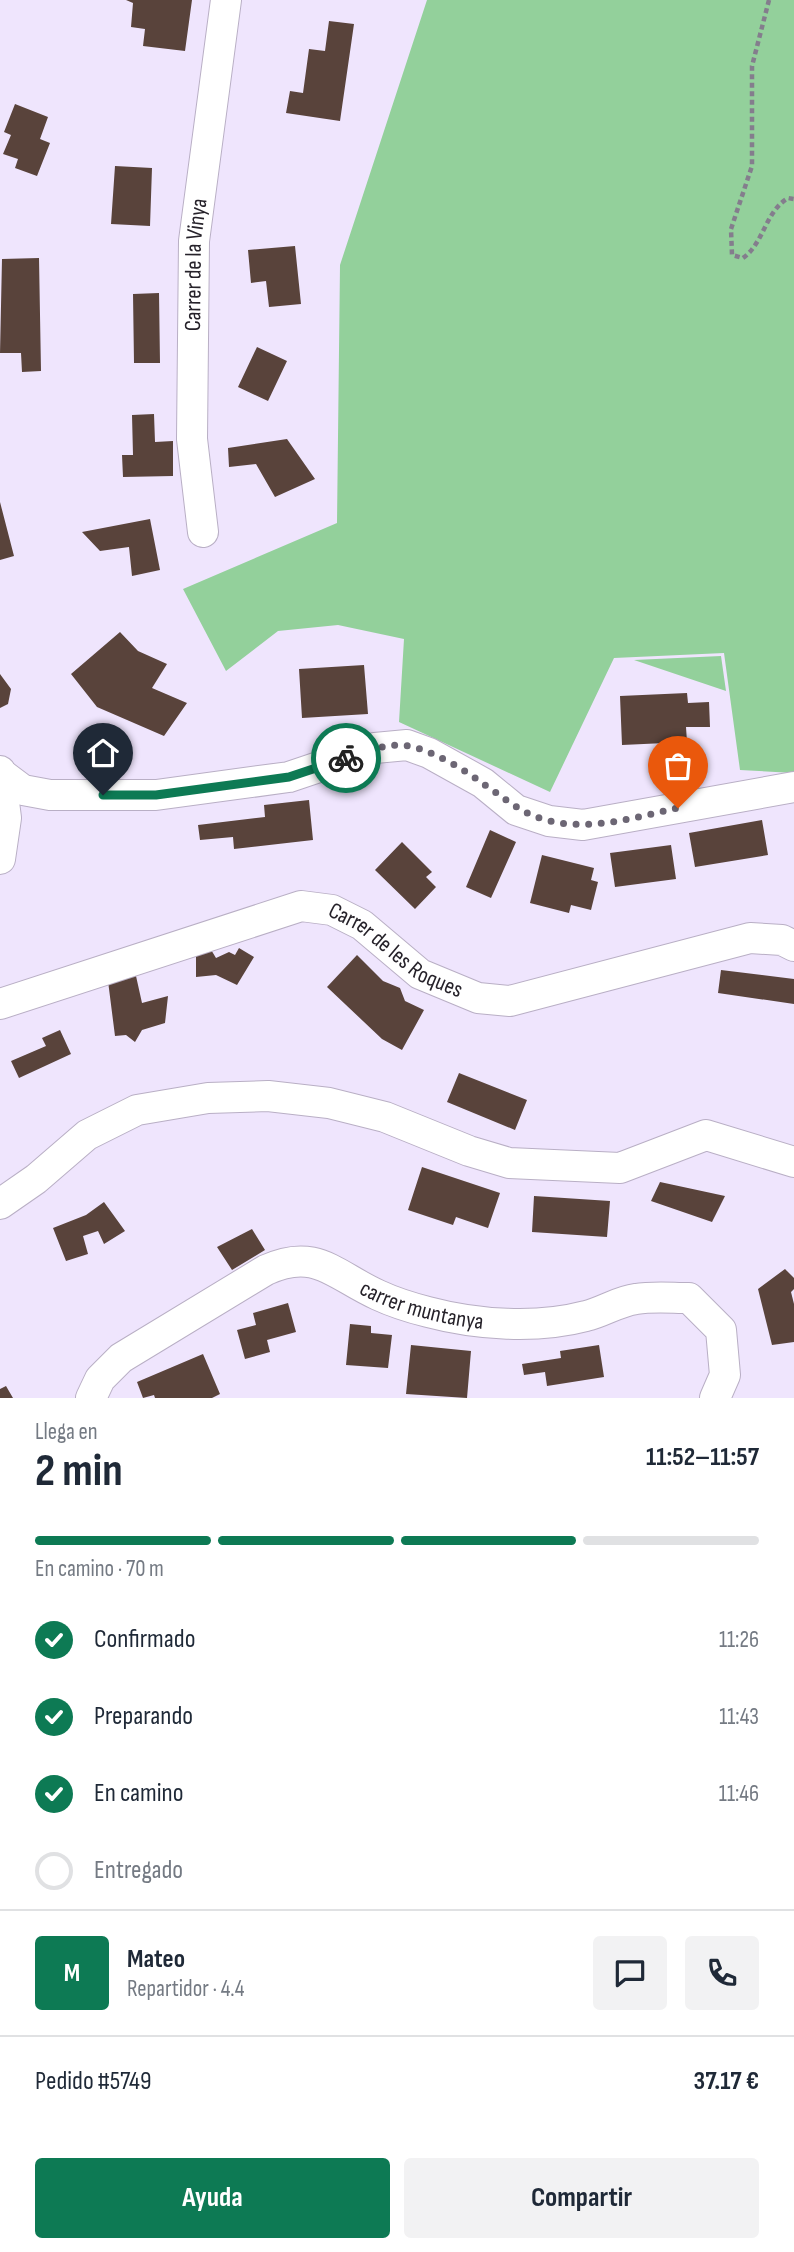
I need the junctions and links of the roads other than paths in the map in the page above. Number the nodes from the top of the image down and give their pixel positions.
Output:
1 (226, 0) edge
2 (203, 532) dead end
3 (1, 773) edge
4 (794, 787) edge
5 (0, 859) edge
6 (794, 946) edge
7 (0, 1004) edge
8 (794, 1162) edge
9 (0, 1203) edge
10 (91, 1398) edge
11 (715, 1398) edge

1 - 2 street, Carrer de la Vinya
3 - 4 street
3 - 5 street
6 - 7 street, Carrer de les Roques
8 - 9 street
10 - 11 street, carrer muntanya

